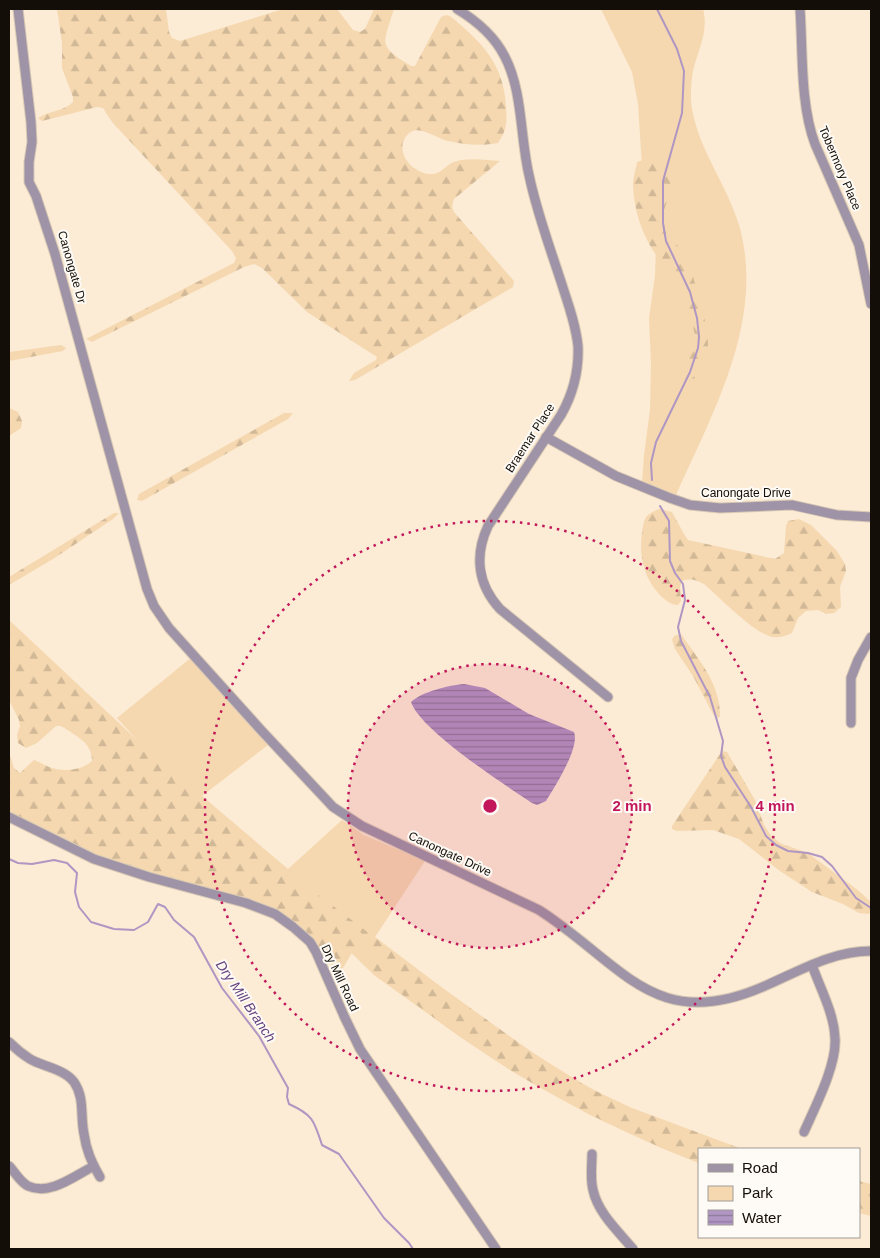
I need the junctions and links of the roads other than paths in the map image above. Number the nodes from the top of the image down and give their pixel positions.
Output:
1 (18, 9) edge
2 (458, 9) edge
3 (800, 9) edge
4 (871, 304) edge
5 (546, 437) junction
6 (871, 516) edge
7 (130, 530) joint
8 (871, 637) edge
9 (608, 697) dead end
10 (851, 724) dead end
11 (9, 817) edge
12 (871, 951) edge
13 (812, 965) junction
14 (9, 1042) edge
15 (804, 1132) dead end
16 (592, 1154) dead end
17 (9, 1166) edge
18 (94, 1166) junction
19 (100, 1177) dead end
20 (496, 1249) edge
21 (633, 1249) edge

1 - 7 street, Canongate Dr
2 - 5 street, Braemar Place
3 - 4 street, Tobermory Place
5 - 6 street, Canongate Drive
5 - 9 street, Braemar Place
7 - 13 street, Canongate Drive
8 - 10 street
11 - 20 street, Dry Mill Road
12 - 13 street, Canongate Drive
13 - 15 street
14 - 18 street
16 - 21 street
17 - 18 street
18 - 19 street

